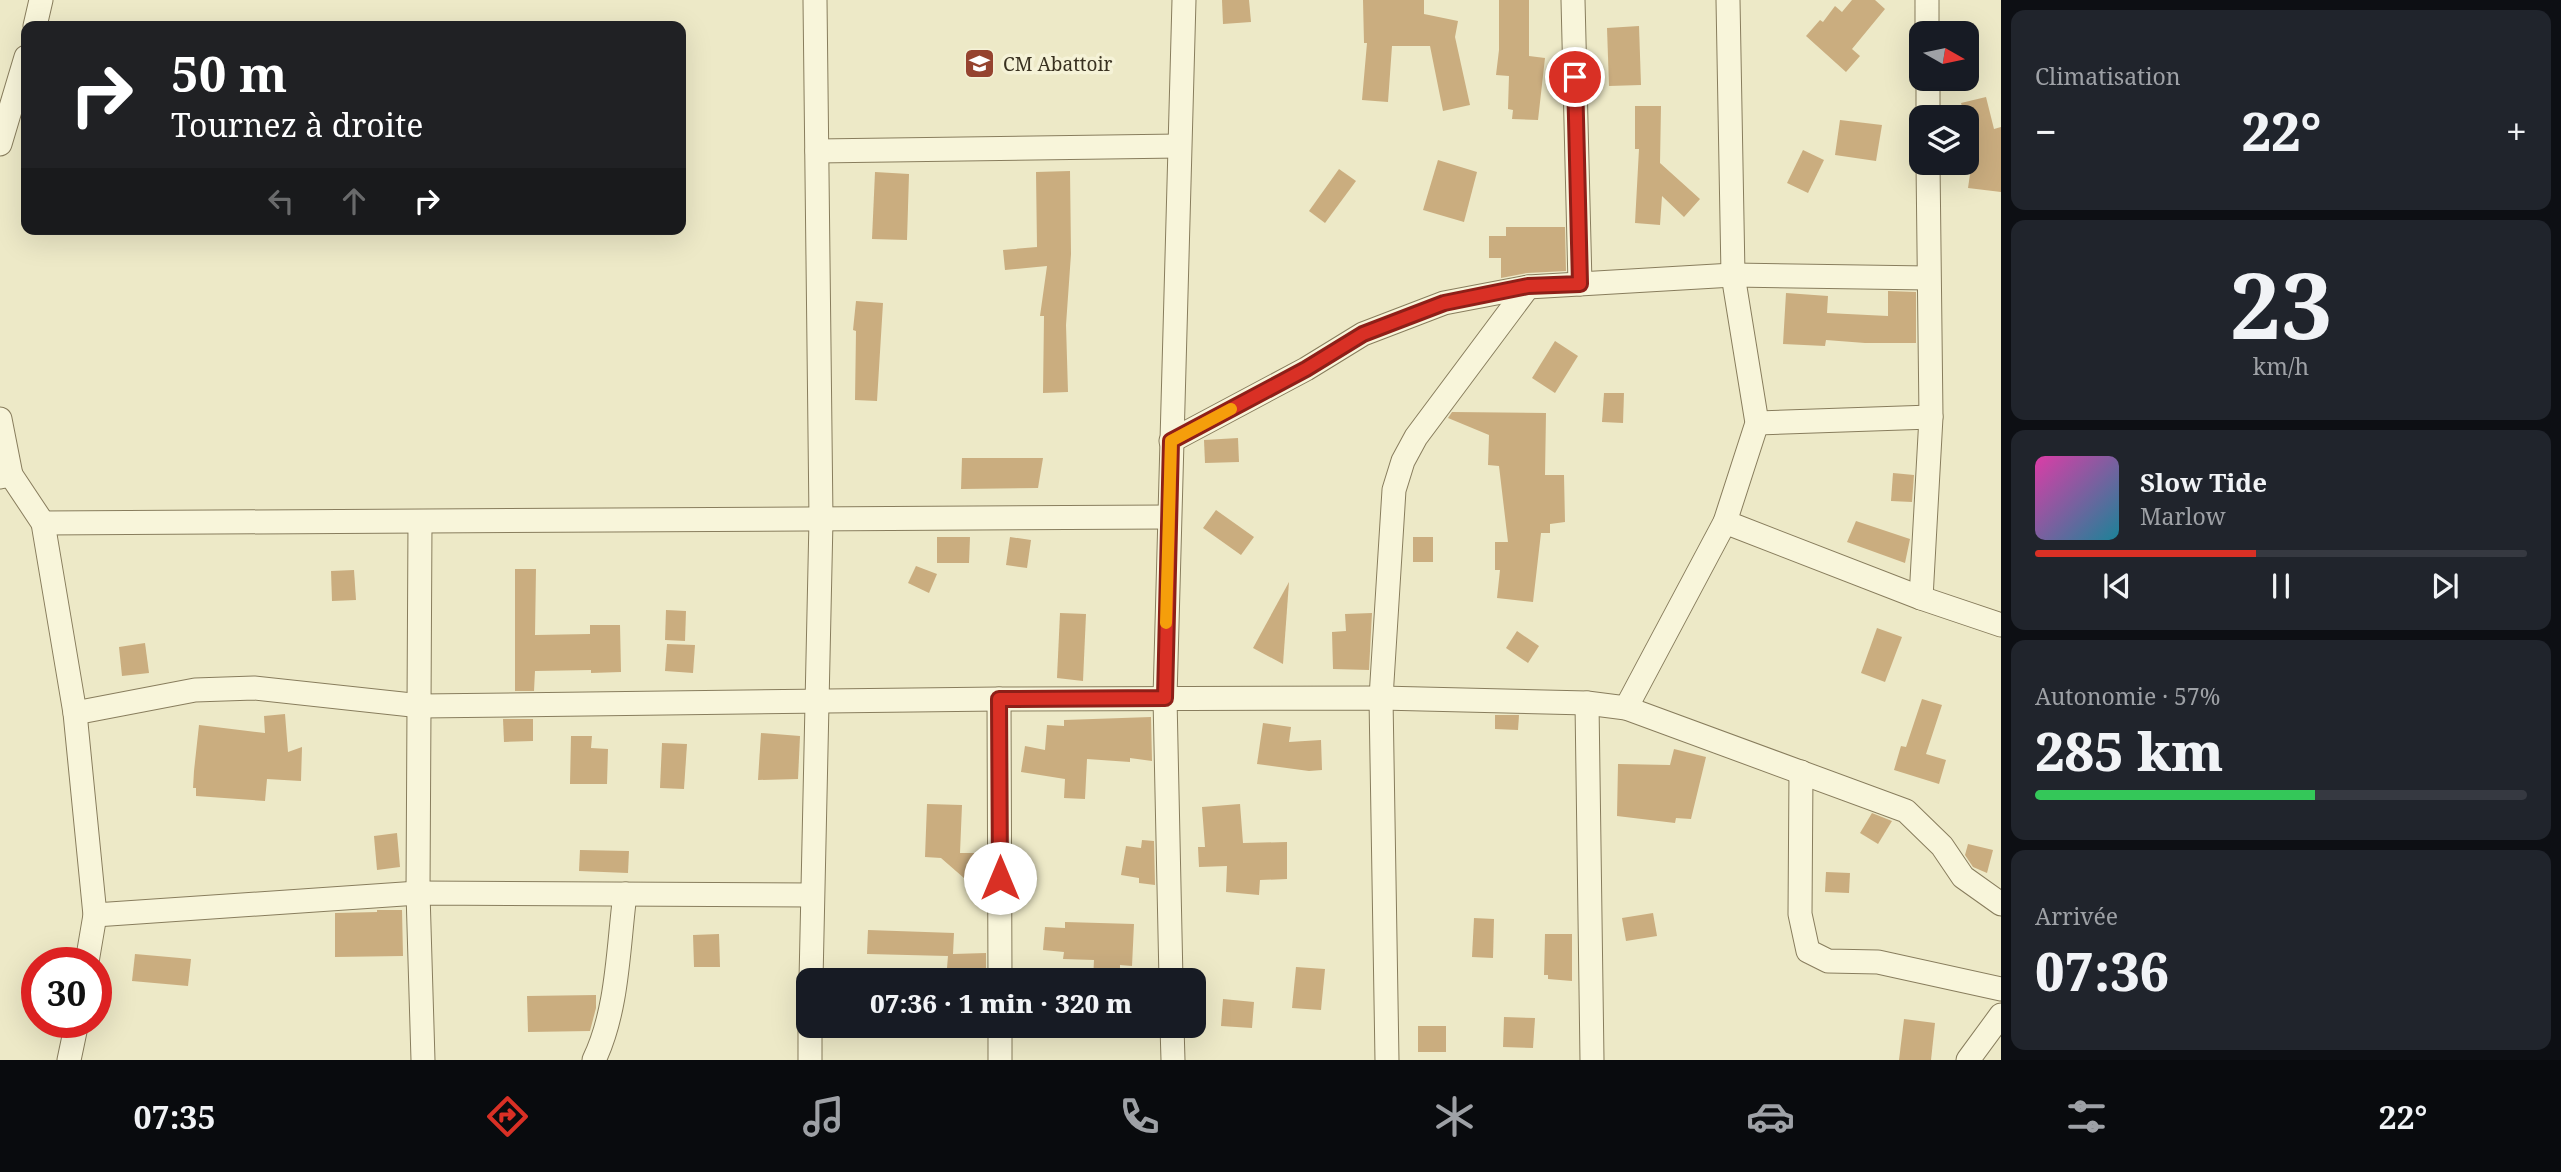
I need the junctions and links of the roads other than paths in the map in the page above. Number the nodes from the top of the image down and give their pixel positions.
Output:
1 (41, 0) edge
2 (815, 0) edge
3 (1184, 0) edge
4 (1573, 0) edge
5 (1728, 0) edge
6 (1927, 0) edge
7 (37, 21) edge
8 (1927, 21) edge
9 (21, 74) edge
10 (0, 144) edge
11 (1179, 146) junction
12 (817, 151) junction
13 (1928, 175) edge
14 (1733, 275) junction
15 (1928, 278) junction
16 (1580, 284) junction
17 (1528, 286) junction
18 (1931, 417) junction
19 (0, 419) edge
20 (1757, 423) junction
21 (1171, 441) junction
22 (6, 476) edge
23 (1169, 517) junction
24 (821, 520) junction
25 (420, 522) junction
26 (1725, 522) junction
27 (43, 523) junction
28 (1921, 598) junction
29 (2001, 625) edge
30 (1165, 698) junction
31 (1381, 698) junction
32 (999, 699) junction
33 (818, 701) junction
34 (1587, 703) junction
35 (421, 706) junction
36 (1626, 708) junction
37 (75, 713) junction
38 (1801, 772) junction
39 (418, 893) junction
40 (625, 894) junction
41 (812, 895) junction
42 (2001, 904) edge
43 (95, 915) junction
44 (90, 947) edge
45 (811, 968) edge
46 (1000, 968) edge
47 (1171, 968) edge
48 (2001, 989) edge
49 (2001, 1015) edge
50 (74, 1038) edge
51 (810, 1038) edge
52 (1000, 1038) edge
53 (1172, 1038) edge
54 (69, 1060) edge
55 (423, 1060) edge
56 (594, 1060) edge
57 (810, 1060) edge
58 (1000, 1060) edge
59 (1173, 1060) edge
60 (1387, 1060) edge
61 (1592, 1060) edge
62 (1968, 1060) edge

1 - 7 street
2 - 12 street
3 - 11 street
4 - 16 street
5 - 14 street
6 - 8 street
9 - 10 street
11 - 12 street
11 - 21 street
12 - 24 street
13 - 15 street
14 - 15 street
14 - 16 street
14 - 20 street
15 - 18 street
16 - 17 street
17 - 21 street
17 - 31 street
18 - 20 street
18 - 28 street
19 - 22 street
20 - 26 street
21 - 23 street
22 - 27 street
23 - 24 street
23 - 30 street
24 - 25 street
24 - 33 street
25 - 27 street
25 - 35 street
26 - 28 street
26 - 36 street
27 - 37 street
28 - 29 street
30 - 31 street
30 - 32 street
30 - 47 street
31 - 34 street
31 - 60 street
32 - 33 street
32 - 46 street
33 - 35 street
33 - 41 street
34 - 36 street
34 - 61 street
35 - 37 street
35 - 39 street
36 - 38 street
37 - 43 street
38 - 42 street
38 - 48 street
39 - 40 street
39 - 43 street
39 - 55 street
40 - 41 street
40 - 56 street
41 - 45 street
43 - 44 street
49 - 62 street
50 - 54 street
51 - 57 street
52 - 58 street
53 - 59 street

